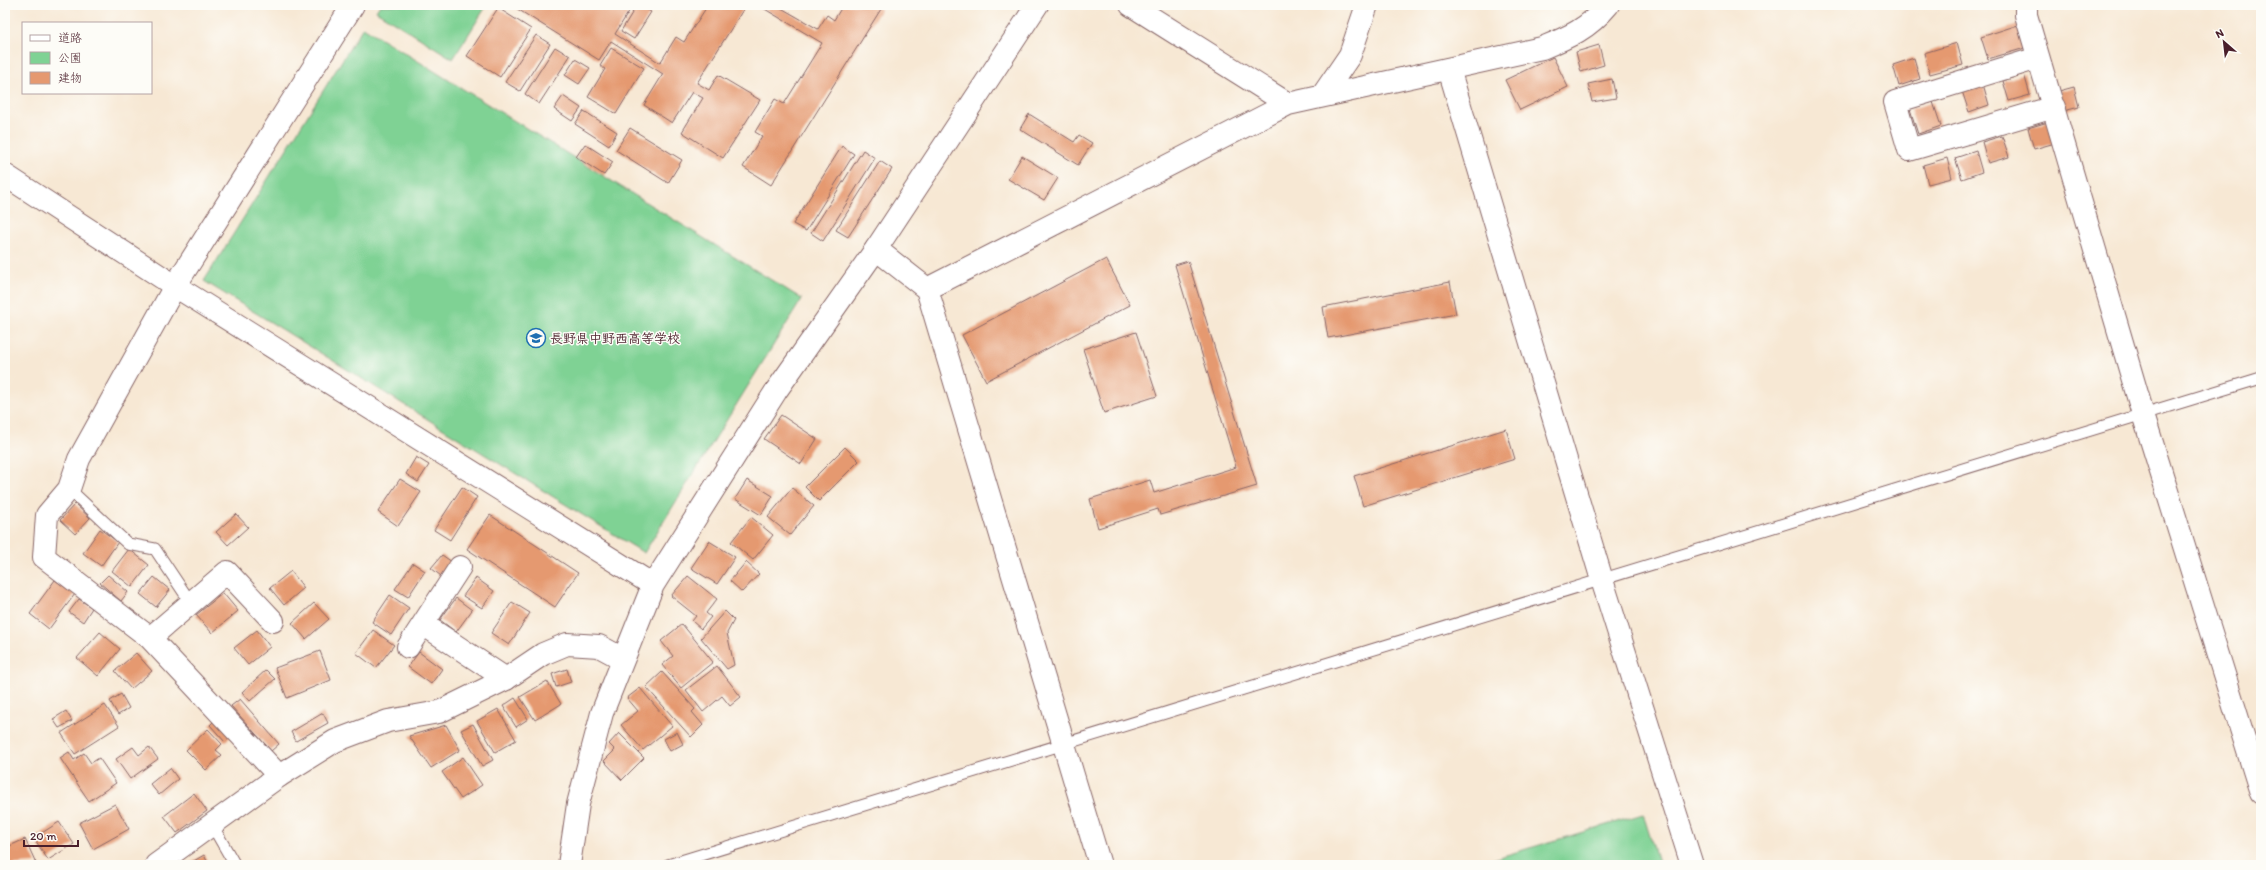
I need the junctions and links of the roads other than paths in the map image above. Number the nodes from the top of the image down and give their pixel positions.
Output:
1 (353, 5) edge
2 (1037, 5) edge
3 (1131, 5) edge
4 (1367, 5) edge
5 (1608, 5) edge
6 (2026, 5) edge
7 (2038, 58) junction
8 (1450, 69) junction
9 (1322, 96) junction
10 (1288, 104) junction
11 (2054, 107) junction
12 (5, 175) edge
13 (876, 249) junction
14 (175, 286) junction
15 (927, 289) junction
16 (2261, 378) edge
17 (2143, 414) junction
18 (69, 489) junction
19 (460, 568) dead end
20 (1602, 580) junction
21 (654, 585) junction
22 (191, 603) junction
23 (273, 622) dead end
24 (423, 624) junction
25 (150, 638) junction
26 (408, 647) dead end
27 (623, 659) junction
28 (506, 680) junction
29 (1063, 744) junction
30 (279, 776) junction
31 (2261, 793) edge
32 (212, 825) junction
33 (156, 865) edge
34 (235, 865) edge
35 (569, 865) edge
36 (668, 865) edge
37 (1100, 865) edge
38 (1692, 865) edge

1 - 14 street
2 - 13 street
3 - 10 street
4 - 9 street
5 - 8 street
6 - 7 street
7 - 11 street
7 - 11 street
8 - 9 street
8 - 20 street
9 - 10 street
10 - 15 street
11 - 17 street
12 - 14 street
13 - 15 street
13 - 21 street
14 - 18 street
14 - 21 street
15 - 29 street
16 - 17 lane
17 - 20 lane
17 - 31 street
18 - 22 lane
18 - 25 street
19 - 24 street
20 - 29 lane
20 - 38 street
21 - 27 street
22 - 23 street
22 - 25 street
24 - 26 street
24 - 28 street
25 - 30 street
27 - 28 street
27 - 35 street
28 - 30 street
29 - 36 lane
29 - 37 street
30 - 32 street
32 - 33 street
32 - 34 lane

